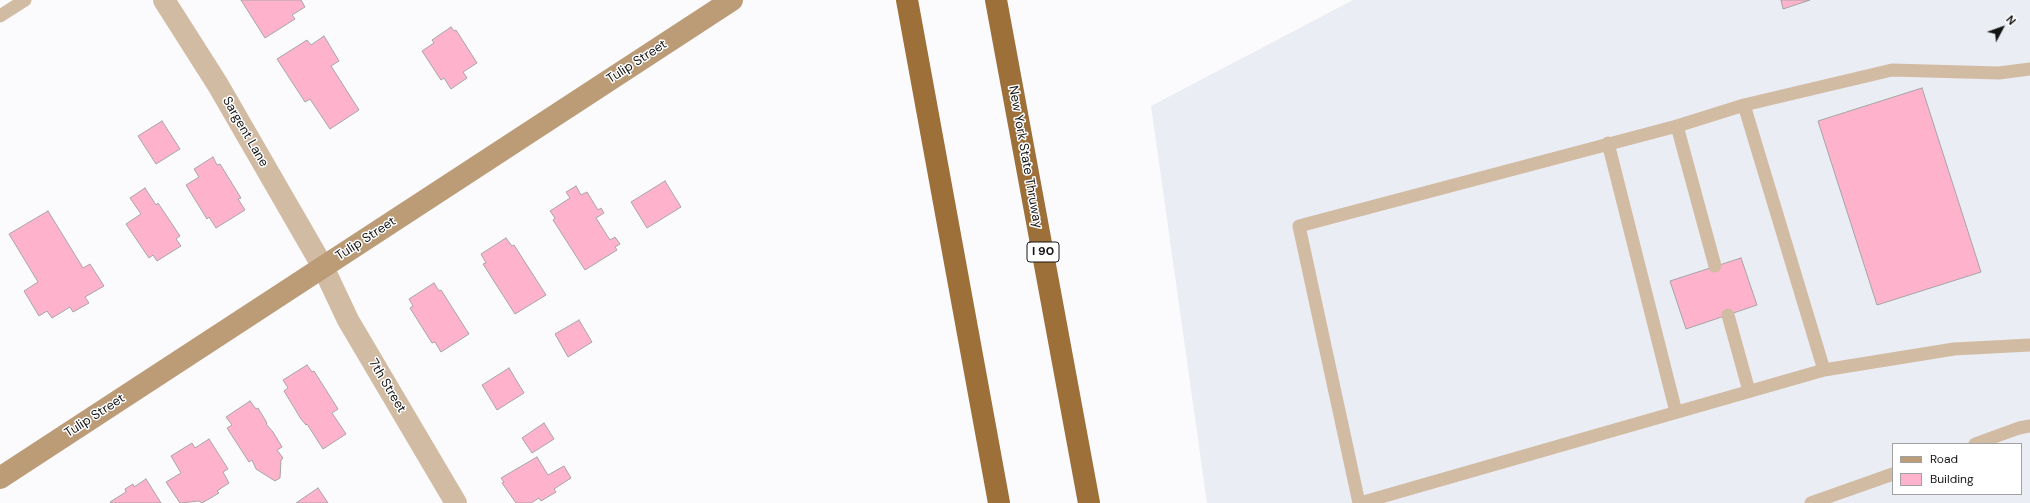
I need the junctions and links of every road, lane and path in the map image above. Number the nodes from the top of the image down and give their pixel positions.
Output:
1 (25, 0) edge
2 (164, 0) edge
3 (732, 0) edge
4 (907, 0) edge
5 (996, 0) edge
6 (0, 16) edge
7 (2030, 69) edge
8 (1744, 105) junction
9 (1677, 126) junction
10 (1608, 143) junction
11 (323, 266) junction
12 (1715, 266) dead end
13 (1728, 315) dead end
14 (2030, 345) edge
15 (1824, 370) junction
16 (1749, 391) junction
17 (1676, 412) junction
18 (2030, 426) edge
19 (1978, 443) edge
20 (1892, 474) edge
21 (0, 478) edge
22 (456, 503) edge
23 (999, 503) edge
24 (1089, 503) edge
25 (1360, 503) edge
26 (1811, 503) edge

1 - 6 lane
2 - 11 street, Sargent Lane
3 - 11 street, Tulip Street
4 - 23 highway
5 - 24 highway, New York State Thruway / I 90
7 - 8 lane
8 - 9 lane
8 - 15 lane
9 - 10 lane
9 - 12 lane
10 - 17 lane
10 - 25 lane
11 - 21 street, Tulip Street
11 - 22 street, 7th Street
13 - 16 lane
14 - 15 lane
15 - 16 lane
16 - 17 lane
17 - 25 lane
18 - 19 lane
20 - 26 lane

